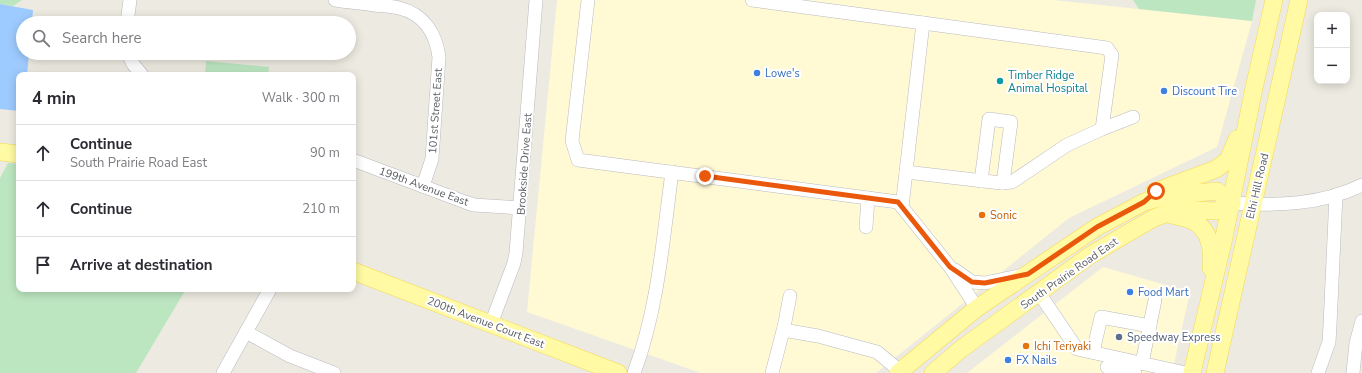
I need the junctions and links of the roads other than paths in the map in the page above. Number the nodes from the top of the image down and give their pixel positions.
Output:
1 (130, 0) edge
2 (335, 0) edge
3 (536, 0) edge
4 (588, 0) edge
5 (752, 0) edge
6 (1274, 0) edge
7 (1299, 0) edge
8 (128, 16) edge
9 (923, 23) junction
10 (132, 60) edge
11 (140, 72) edge
12 (1254, 88) junction
13 (1133, 117) dead end
14 (1102, 129) junction
15 (0, 152) edge
16 (16, 154) edge
17 (356, 161) edge
18 (672, 172) junction
19 (906, 172) junction
20 (981, 181) junction
21 (1003, 183) junction
22 (1362, 185) edge
23 (423, 186) junction
24 (1336, 195) junction
25 (868, 198) junction
26 (1144, 202) junction
27 (1232, 203) junction
28 (1253, 204) junction
29 (902, 207) junction
30 (520, 208) junction
31 (1166, 214) junction
32 (866, 227) dead end
33 (950, 267) junction
34 (356, 273) edge
35 (1028, 274) junction
36 (268, 292) edge
37 (1039, 293) junction
38 (790, 296) dead end
39 (1155, 300) dead end
40 (977, 308) junction
41 (1362, 321) edge
42 (491, 324) junction
43 (1150, 326) junction
44 (1203, 326) junction
45 (784, 327) junction
46 (246, 332) junction
47 (1093, 352) junction
48 (1107, 367) dead end
49 (1138, 368) edge
50 (899, 372) edge
51 (223, 373) edge
52 (334, 373) edge
53 (618, 373) edge
54 (634, 373) edge
55 (772, 373) edge
56 (933, 373) edge
57 (1186, 373) edge
58 (1192, 373) edge
59 (1215, 373) edge
60 (1318, 373) edge
61 (1353, 373) edge

1 - 8 street
2 - 23 street, 101st Street East
3 - 30 street, Brookside Drive East
4 - 18 street
5 - 9 street
6 - 12 main road, Elhi Hill Road
7 - 28 main road, Elhi Hill Road
9 - 14 street
9 - 19 street
10 - 11 street
12 - 26 main road
12 - 27 main road, Elhi Hill Road
13 - 14 street
14 - 21 street
15 - 16 main road
17 - 23 street, 199th Avenue East
18 - 25 street
18 - 54 street
19 - 20 street
19 - 29 street
20 - 21 street
20 - 21 street
22 - 24 street
23 - 30 street, 199th Avenue East
24 - 28 street
24 - 60 street
25 - 29 street
25 - 32 street
26 - 27 main road, South Prairie Road East
26 - 35 main road, South Prairie Road East
27 - 28 street
27 - 31 main road, South Prairie Road East
27 - 44 main road, Elhi Hill Road
28 - 59 main road, Elhi Hill Road
29 - 33 street
30 - 42 street, Brookside Drive East
31 - 37 main road, South Prairie Road East
31 - 44 main road
33 - 35 street
33 - 40 street
34 - 42 main road, 200th Avenue Court East
35 - 40 main road, South Prairie Road East
36 - 46 street
37 - 47 street
37 - 56 main road, South Prairie Road East
38 - 45 street
39 - 43 street
40 - 50 main road, South Prairie Road East
41 - 61 street
42 - 53 main road, 200th Avenue Court East
43 - 47 street
43 - 49 street
44 - 58 main road, Elhi Hill Road
45 - 50 street
45 - 55 street
46 - 51 street
46 - 52 street
47 - 49 street
48 - 49 street
49 - 57 street

